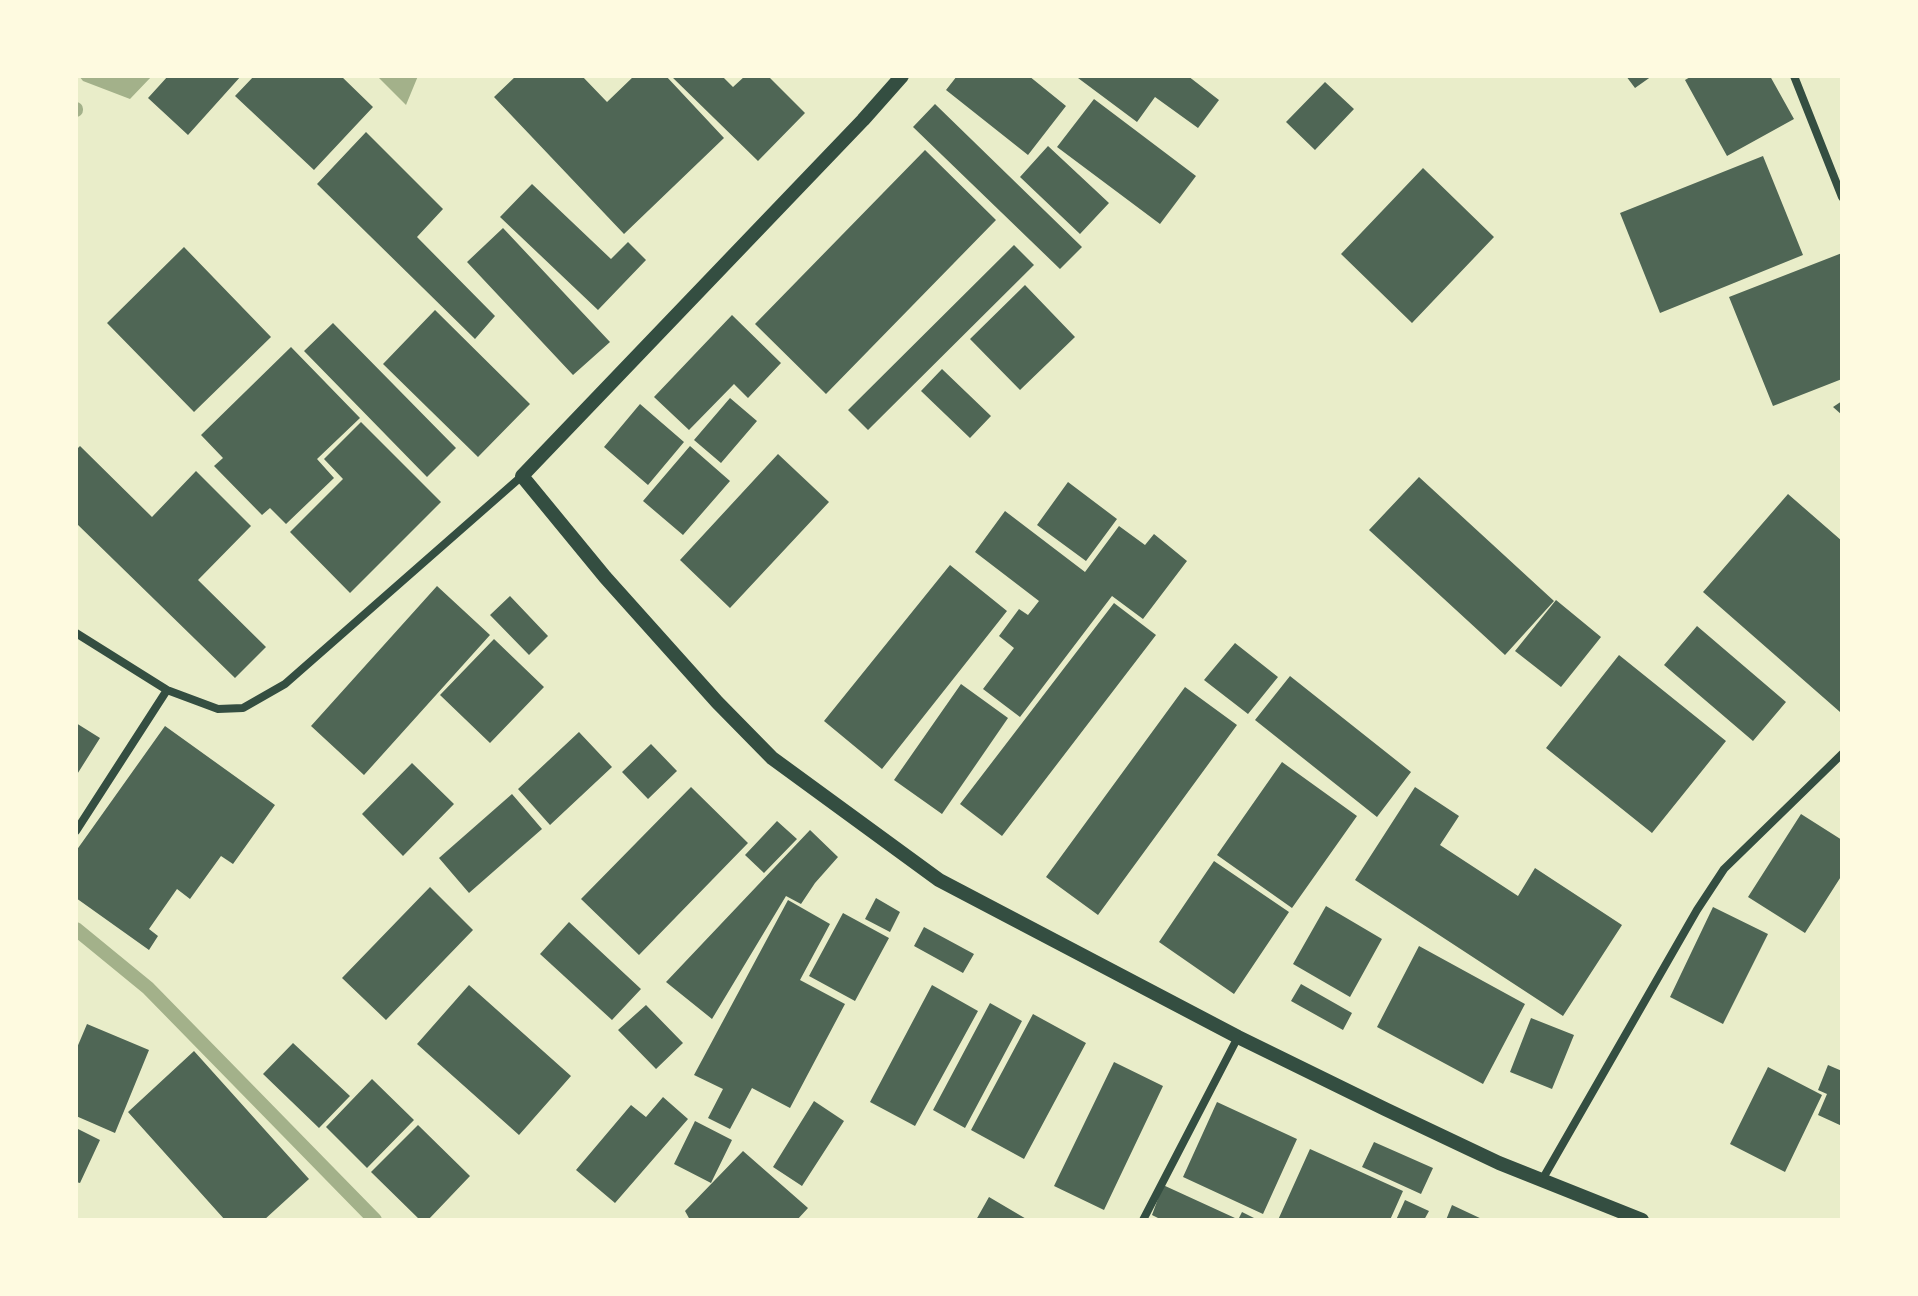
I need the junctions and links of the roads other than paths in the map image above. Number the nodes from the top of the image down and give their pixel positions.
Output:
1 (902, 76) edge
2 (1794, 76) edge
3 (1842, 197) edge
4 (522, 476) junction
5 (76, 633) edge
6 (167, 690) junction
7 (1842, 754) edge
8 (76, 831) edge
9 (1238, 1037) junction
10 (1542, 1180) junction
11 (1143, 1220) edge
12 (1642, 1220) edge

1 - 4 street
2 - 3 street
4 - 6 street
4 - 9 street
5 - 6 street
6 - 8 street
7 - 10 street
9 - 10 street
9 - 11 street
10 - 12 street

